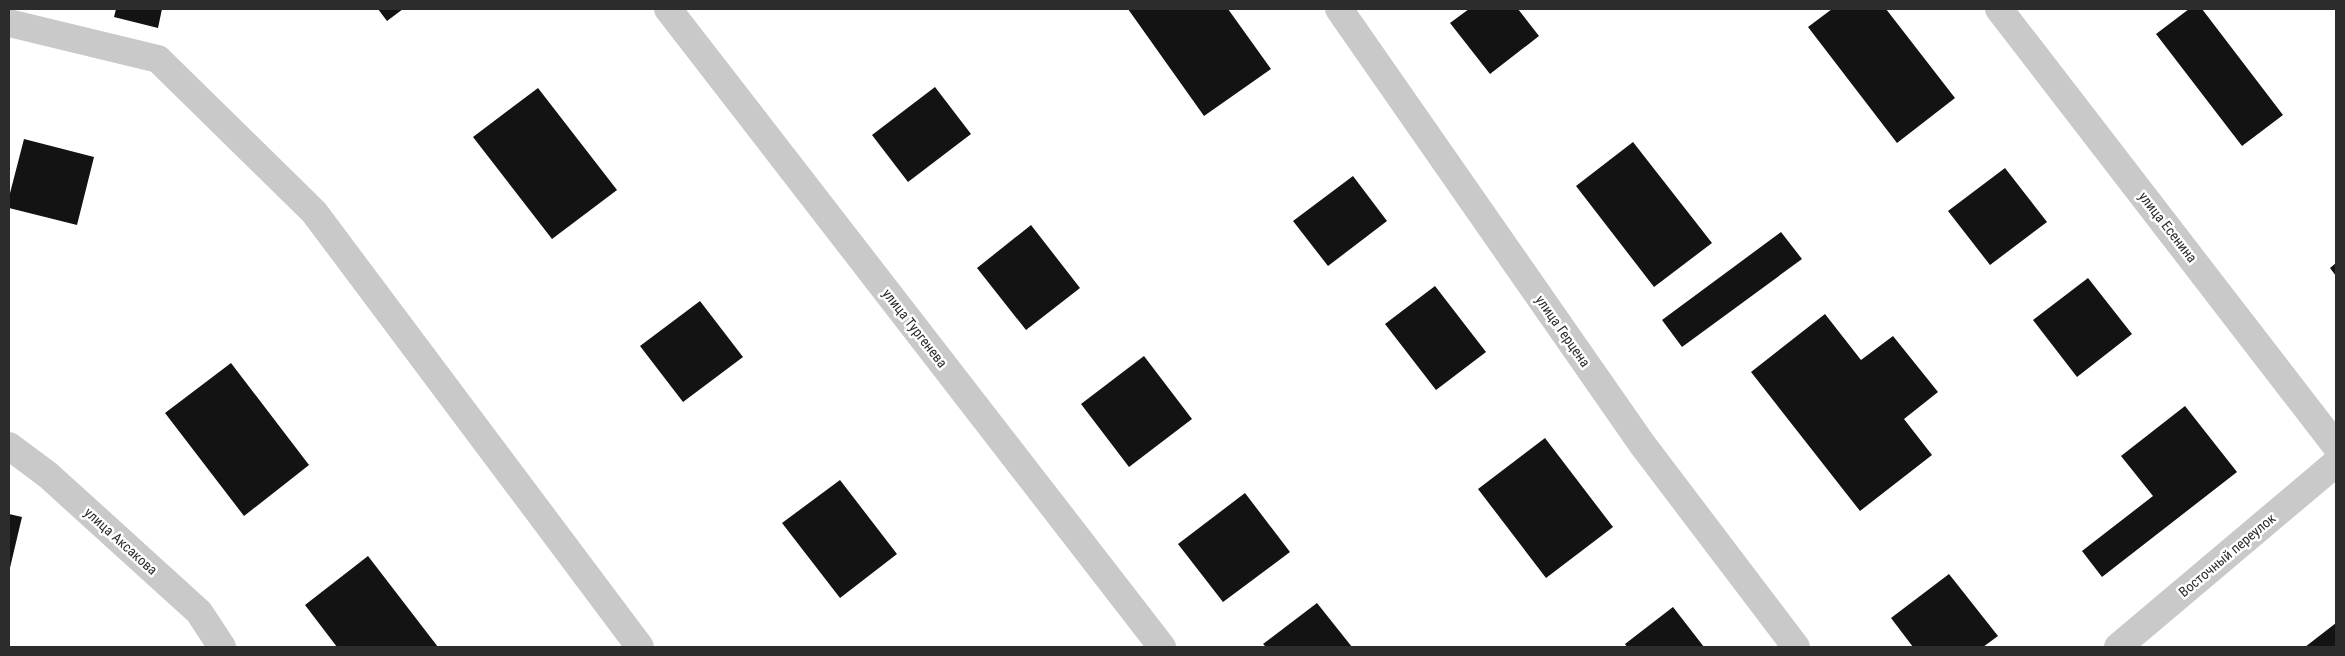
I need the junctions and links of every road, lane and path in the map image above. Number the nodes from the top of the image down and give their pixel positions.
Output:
1 (668, 9) edge
2 (1339, 9) edge
3 (1999, 9) edge
4 (9, 23) edge
5 (9, 446) edge
6 (2336, 446) edge
7 (2336, 463) edge
8 (222, 647) edge
9 (640, 647) edge
10 (1162, 647) edge
11 (1796, 647) edge
12 (2118, 647) edge

1 - 10 street, улица Тургенева
2 - 11 street, улица Герцена
3 - 6 street, улица Есенина
4 - 9 street
5 - 8 street, улица Аксакова
7 - 12 street, Восточный переулок

